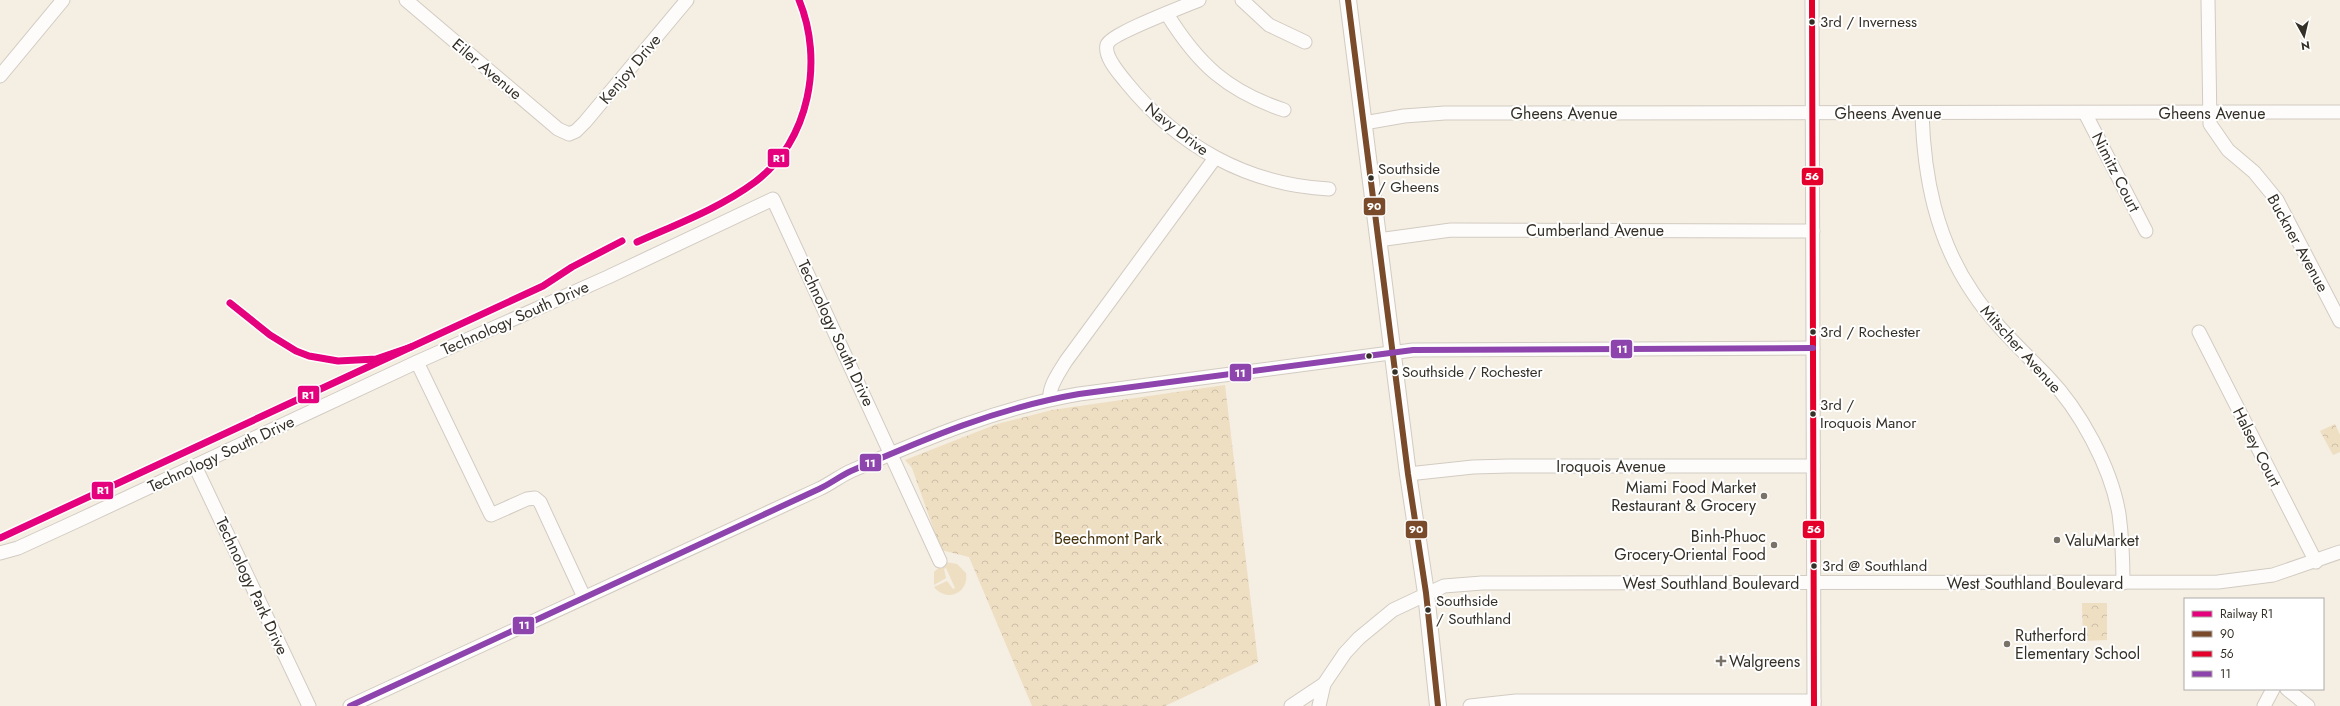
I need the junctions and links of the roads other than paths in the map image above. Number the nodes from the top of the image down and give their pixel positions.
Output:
1 (63, 0) edge
2 (406, 0) edge
3 (687, 0) edge
4 (1199, 0) edge
5 (1242, 0) edge
6 (1348, 0) edge
7 (1812, 0) edge
8 (2208, 0) edge
9 (1167, 14) junction
10 (1305, 42) dead end
11 (0, 76) edge
12 (1284, 110) dead end
13 (2340, 112) edge
14 (1922, 113) junction
15 (2085, 113) junction
16 (2210, 113) junction
17 (1812, 114) junction
18 (1364, 123) junction
19 (569, 134) joint
20 (1215, 158) junction
21 (1329, 188) dead end
22 (1813, 231) junction
23 (2146, 231) dead end
24 (1378, 240) junction
25 (2340, 321) edge
26 (2199, 332) dead end
27 (1813, 348) junction
28 (1393, 353) junction
29 (417, 362) junction
30 (1050, 399) junction
31 (892, 455) junction
32 (195, 466) junction
33 (1813, 466) junction
34 (1408, 474) junction
35 (2340, 552) edge
36 (0, 553) edge
37 (940, 560) dead end
38 (2316, 562) junction
39 (1813, 583) junction
40 (2123, 583) junction
41 (1426, 593) junction
42 (584, 597) junction
43 (1324, 684) junction
44 (2272, 690) edge
45 (2288, 690) edge
46 (1814, 704) edge
47 (309, 706) edge
48 (350, 706) edge
49 (1291, 706) edge
50 (1319, 706) edge
51 (1438, 706) edge
52 (1470, 706) edge
53 (2264, 706) edge
54 (2308, 706) edge

1 - 11 street
2 - 19 street, Eiler Avenue
3 - 19 street, Kenjoy Drive
4 - 9 street, Navy Drive
5 - 10 street
6 - 18 main road
7 - 17 street
8 - 16 street, Buckner Avenue
9 - 12 street
9 - 20 street, Navy Drive
13 - 16 street, Gheens Avenue
14 - 15 street, Gheens Avenue
14 - 17 street, Gheens Avenue
14 - 40 street, Mitscher Avenue
15 - 16 street, Gheens Avenue
15 - 23 street, Nimitz Court
16 - 25 street, Buckner Avenue
17 - 18 street, Gheens Avenue
17 - 22 street
18 - 24 main road
20 - 21 street, Navy Drive
20 - 30 street
22 - 24 street, Cumberland Avenue
22 - 27 street
24 - 28 main road
26 - 38 street, Halsey Court
27 - 28 street
27 - 33 street
28 - 30 street
28 - 34 main road
29 - 31 street, Technology South Drive
29 - 32 street, Technology South Drive
29 - 42 street
30 - 31 street
31 - 37 street
31 - 42 street
32 - 36 street, Technology South Drive
32 - 47 street, Technology Park Drive
33 - 34 street, Iroquois Avenue
33 - 39 street
34 - 41 main road
35 - 38 street, West Southland Boulevard
38 - 40 street, West Southland Boulevard
39 - 40 street, West Southland Boulevard
39 - 41 street, West Southland Boulevard
39 - 46 street
41 - 43 street, West Southland Boulevard
41 - 51 main road
42 - 48 street
43 - 49 street, West Southland Boulevard
43 - 50 street
44 - 53 street
45 - 54 street
46 - 52 street

